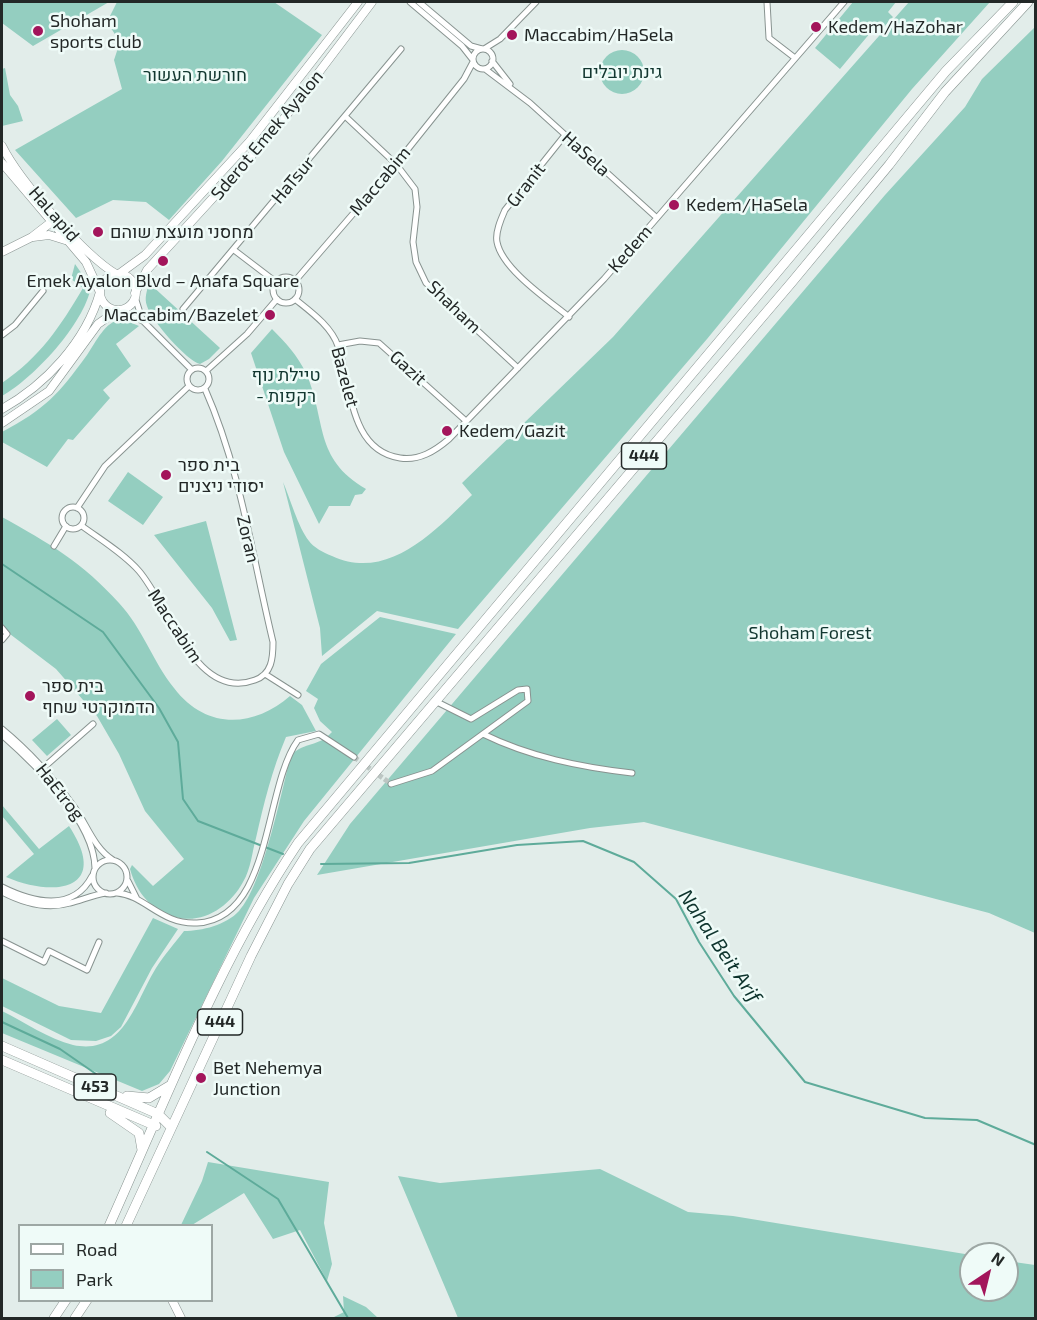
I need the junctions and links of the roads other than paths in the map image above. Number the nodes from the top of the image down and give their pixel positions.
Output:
1 (358, 2) edge
2 (372, 2) edge
3 (410, 2) edge
4 (419, 2) edge
5 (536, 2) edge
6 (767, 2) edge
7 (844, 2) edge
8 (1013, 2) edge
9 (1028, 2) edge
10 (500, 39) junction
11 (401, 49) dead end
12 (483, 49) junction
13 (492, 58) junction
14 (795, 58) junction
15 (473, 61) junction
16 (482, 69) junction
17 (464, 79) junction
18 (514, 90) junction
19 (346, 117) junction
20 (565, 135) junction
21 (2, 146) edge
22 (2, 163) edge
23 (396, 164) junction
24 (657, 218) junction
25 (54, 220) junction
26 (32, 237) junction
27 (69, 244) junction
28 (234, 250) junction
29 (2, 252) edge
30 (117, 274) junction
31 (295, 281) junction
32 (276, 282) junction
33 (43, 291) dead end
34 (100, 291) junction
35 (135, 295) junction
36 (277, 299) junction
37 (295, 299) junction
38 (183, 309) dead end
39 (119, 310) junction
40 (569, 317) junction
41 (143, 321) junction
42 (2, 334) edge
43 (338, 345) junction
44 (518, 368) junction
45 (192, 370) junction
46 (206, 371) junction
47 (189, 386) junction
48 (205, 389) junction
49 (2, 409) edge
50 (466, 421) junction
51 (2, 423) edge
52 (389, 457) joint
53 (76, 508) junction
54 (82, 525) junction
55 (66, 526) junction
56 (54, 546) dead end
57 (2, 628) edge
58 (2, 640) edge
59 (265, 674) junction
60 (298, 695) dead end
61 (435, 701) junction
62 (93, 724) dead end
63 (2, 729) edge
64 (483, 734) junction
65 (2, 735) edge
66 (354, 758) tunnel mouth
67 (43, 768) junction
68 (632, 773) dead end
69 (392, 784) dead end
70 (113, 860) junction
71 (94, 871) junction
72 (127, 878) junction
73 (2, 886) edge
74 (2, 892) edge
75 (117, 893) junction
76 (106, 894) junction
77 (138, 900) junction
78 (2, 941) edge
79 (99, 942) dead end
80 (2, 1046) edge
81 (2, 1060) edge
82 (174, 1080) junction
83 (93, 1086) junction
84 (68, 1090) junction
85 (158, 1114) junction
86 (153, 1126) junction
87 (171, 1127) junction
88 (142, 1152) junction
89 (110, 1224) edge
90 (127, 1224) edge
91 (65, 1302) edge
92 (86, 1302) edge
93 (173, 1302) edge
94 (54, 1318) edge
95 (75, 1318) edge
96 (181, 1318) edge

1 - 30 main road, Sderot Emek Ayalon
2 - 35 main road, Sderot Emek Ayalon
3 - 15 street
4 - 12 street
5 - 10 street
6 - 14 street
7 - 14 street, Kedem
8 - 82 main road, 444
9 - 61 main road, 444
10 - 12 street
10 - 13 street
11 - 19 street, HaTsur
12 - 13 street, HaSela
12 - 15 street, Maccabim
13 - 16 street, Maccabim
13 - 18 street, HaSela
14 - 24 street, Kedem
15 - 16 street, HaSela
15 - 17 street, Maccabim
16 - 17 street, Maccabim
16 - 18 street, HaSela
17 - 23 street, Maccabim
18 - 20 street, HaSela
19 - 23 street, Shaham
19 - 28 street, HaTsur
20 - 24 street, HaSela
20 - 40 street, Granit
21 - 25 main road, HaLapid
22 - 25 main road, HaLapid
23 - 31 street, Maccabim
23 - 44 street, Shaham
24 - 40 street, Kedem
25 - 26 main road
25 - 27 main road, HaLapid
25 - 30 main road, HaLapid
26 - 27 main road
26 - 29 main road
27 - 34 main road, HaLapid
28 - 32 street
28 - 38 street, HaTsur
30 - 34 main road
30 - 35 main road
31 - 32 street
31 - 37 street
32 - 36 street
33 - 42 street
34 - 39 main road
34 - 49 main road
35 - 39 main road
35 - 41 street
36 - 37 street
36 - 46 street
37 - 43 street, Bazelet
39 - 41 street
39 - 51 main road
40 - 44 street, Kedem
41 - 45 street
43 - 50 street, Gazit
43 - 52 street, Bazelet
44 - 50 street, Kedem
45 - 46 street
45 - 47 street
46 - 48 street
47 - 48 street
47 - 53 street
48 - 59 street, Zoran
50 - 52 street, Kedem
53 - 54 street
53 - 55 street
54 - 55 street
54 - 59 street, Maccabim
55 - 56 street
57 - 58 street
59 - 60 street
61 - 64 street
61 - 87 main road, 444
62 - 67 street
63 - 67 street, HaEtrog
64 - 68 street
64 - 69 street
65 - 71 street, HaEtrog
66 - 77 street
67 - 70 street, HaEtrog
70 - 71 street
70 - 72 street
71 - 73 street
71 - 76 street
72 - 75 street
72 - 77 street
74 - 76 street
75 - 76 street
75 - 77 street
78 - 79 street
80 - 83 main road, 453
81 - 84 main road, 453
82 - 83 main road
82 - 85 main road, 444
83 - 85 main road, 453
84 - 86 main road, 453
84 - 88 main road
85 - 86 main road, 444
85 - 87 main road, 453
86 - 87 main road, 453
86 - 88 main road, 444
87 - 90 main road, 444
88 - 89 main road, 444
91 - 94 main road
92 - 95 main road
93 - 96 main road

